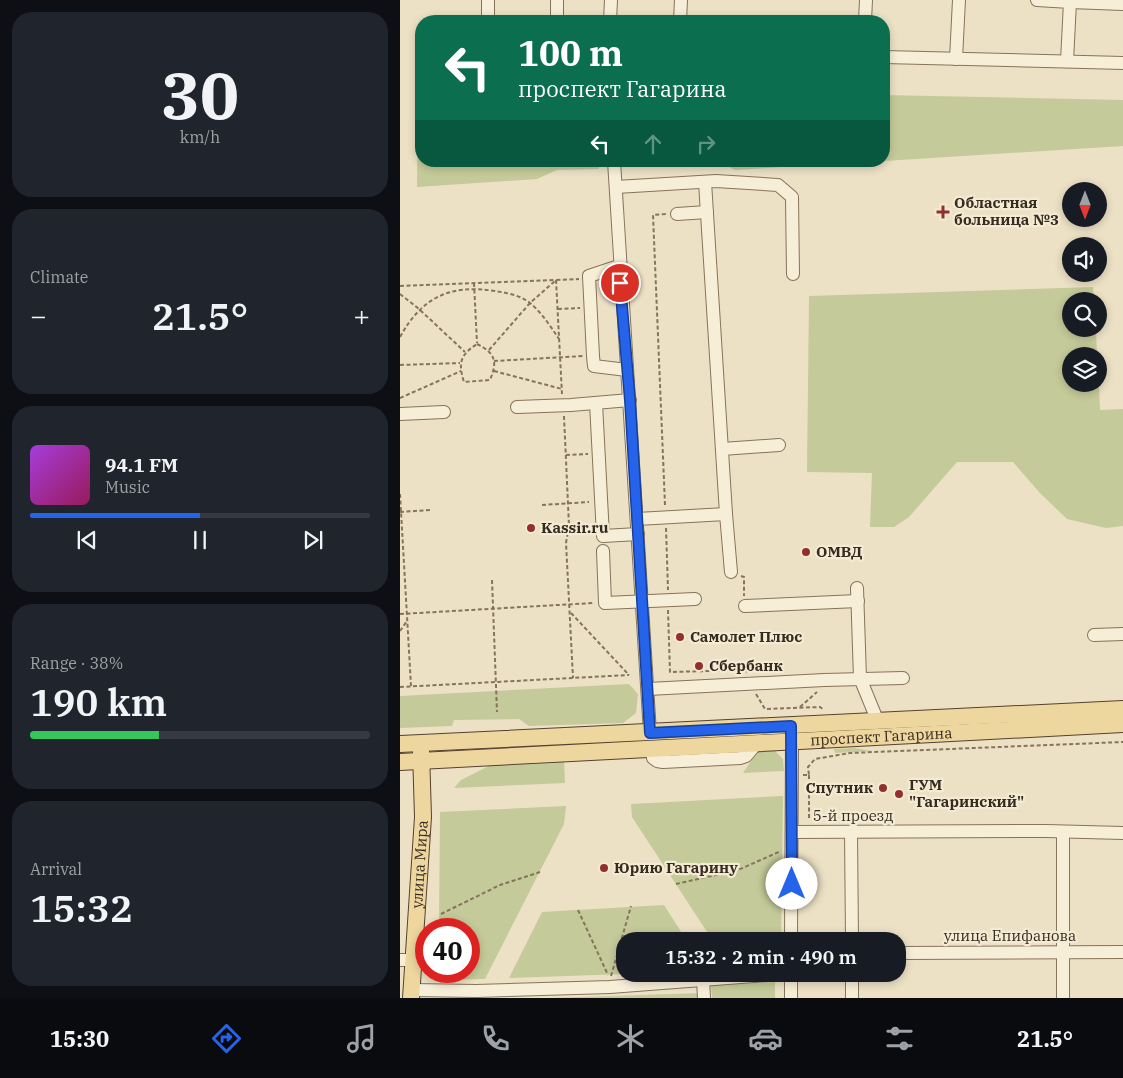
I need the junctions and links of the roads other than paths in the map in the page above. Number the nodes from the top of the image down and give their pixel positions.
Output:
1 (488, 0) edge
2 (557, 0) edge
3 (611, 0) edge
4 (681, 0) edge
5 (866, 0) edge
6 (959, 0) edge
7 (1037, 0) edge
8 (1070, 2) junction
9 (1123, 4) edge
10 (488, 15) edge
11 (557, 15) edge
12 (610, 15) edge
13 (680, 15) edge
14 (865, 15) edge
15 (890, 57) edge
16 (956, 59) junction
17 (1066, 61) junction
18 (1123, 63) edge
19 (614, 167) edge
20 (705, 182) junction
21 (616, 187) junction
22 (707, 212) junction
23 (677, 214) road end
24 (619, 266) junction
25 (793, 274) dead end
26 (627, 370) junction
27 (630, 400) junction
28 (596, 403) junction
29 (517, 407) dead end
30 (444, 412) dead end
31 (400, 414) edge
32 (780, 445) dead end
33 (722, 450) junction
34 (726, 514) junction
35 (638, 520) junction
36 (638, 534) junction
37 (603, 551) dead end
38 (731, 572) road end
39 (695, 599) dead end
40 (642, 600) junction
41 (745, 606) road end
42 (1123, 634) edge
43 (1094, 635) dead end
44 (860, 678) junction
45 (903, 678) dead end
46 (648, 689) junction
47 (1123, 709) edge
48 (878, 722) junction
49 (1123, 724) edge
50 (792, 734) junction
51 (650, 741) junction
52 (400, 744) edge
53 (421, 744) junction
54 (422, 760) junction
55 (400, 762) edge
56 (792, 832) junction
57 (852, 832) junction
58 (1063, 832) junction
59 (1123, 834) edge
60 (791, 932) edge
61 (852, 932) edge
62 (1062, 952) junction
63 (1123, 952) edge
64 (906, 953) edge
65 (406, 960) edge
66 (668, 982) edge
67 (703, 982) edge
68 (791, 982) edge
69 (852, 982) edge
70 (412, 994) edge
71 (704, 998) edge
72 (791, 998) edge
73 (852, 998) edge
74 (1063, 998) edge

1 - 10 street
2 - 11 street
3 - 12 street
4 - 13 street
5 - 14 street
6 - 16 street
7 - 8 street
8 - 9 street
8 - 17 street
15 - 16 street
16 - 17 street
17 - 18 street
19 - 21 street
20 - 21 street
20 - 22 street
20 - 25 street
21 - 24 street
22 - 23 street
22 - 33 street
24 - 26 street
24 - 26 street
26 - 27 street
27 - 28 street
27 - 35 street
28 - 29 street
28 - 36 street
30 - 31 street
32 - 33 street
33 - 34 street
34 - 35 street
34 - 38 street
35 - 36 street
36 - 40 street
37 - 40 street
39 - 40 street
40 - 46 street
41 - 44 street
42 - 43 street
44 - 45 street
44 - 46 street
44 - 48 street
46 - 51 street
47 - 48 main road, проспект Гагарина
48 - 50 main road, проспект Гагарина
49 - 50 main road, проспект Гагарина
50 - 51 main road, проспект Гагарина
50 - 51 main road, проспект Гагарина
50 - 56 street
51 - 53 main road, проспект Гагарина
51 - 54 main road, проспект Гагарина
52 - 53 main road, проспект Гагарина
53 - 54 main road, улица Мира
54 - 55 main road, проспект Гагарина
54 - 65 main road, улица Мира
56 - 57 street, 5-й проезд
56 - 60 street
57 - 58 street, 5-й проезд
57 - 61 street
58 - 59 street, 5-й проезд
58 - 62 street
62 - 63 street, улица Епифанова
62 - 64 street, улица Епифанова
62 - 74 street
65 - 70 main road, улица Мира
66 - 70 street
67 - 71 street
68 - 72 street
69 - 73 street

